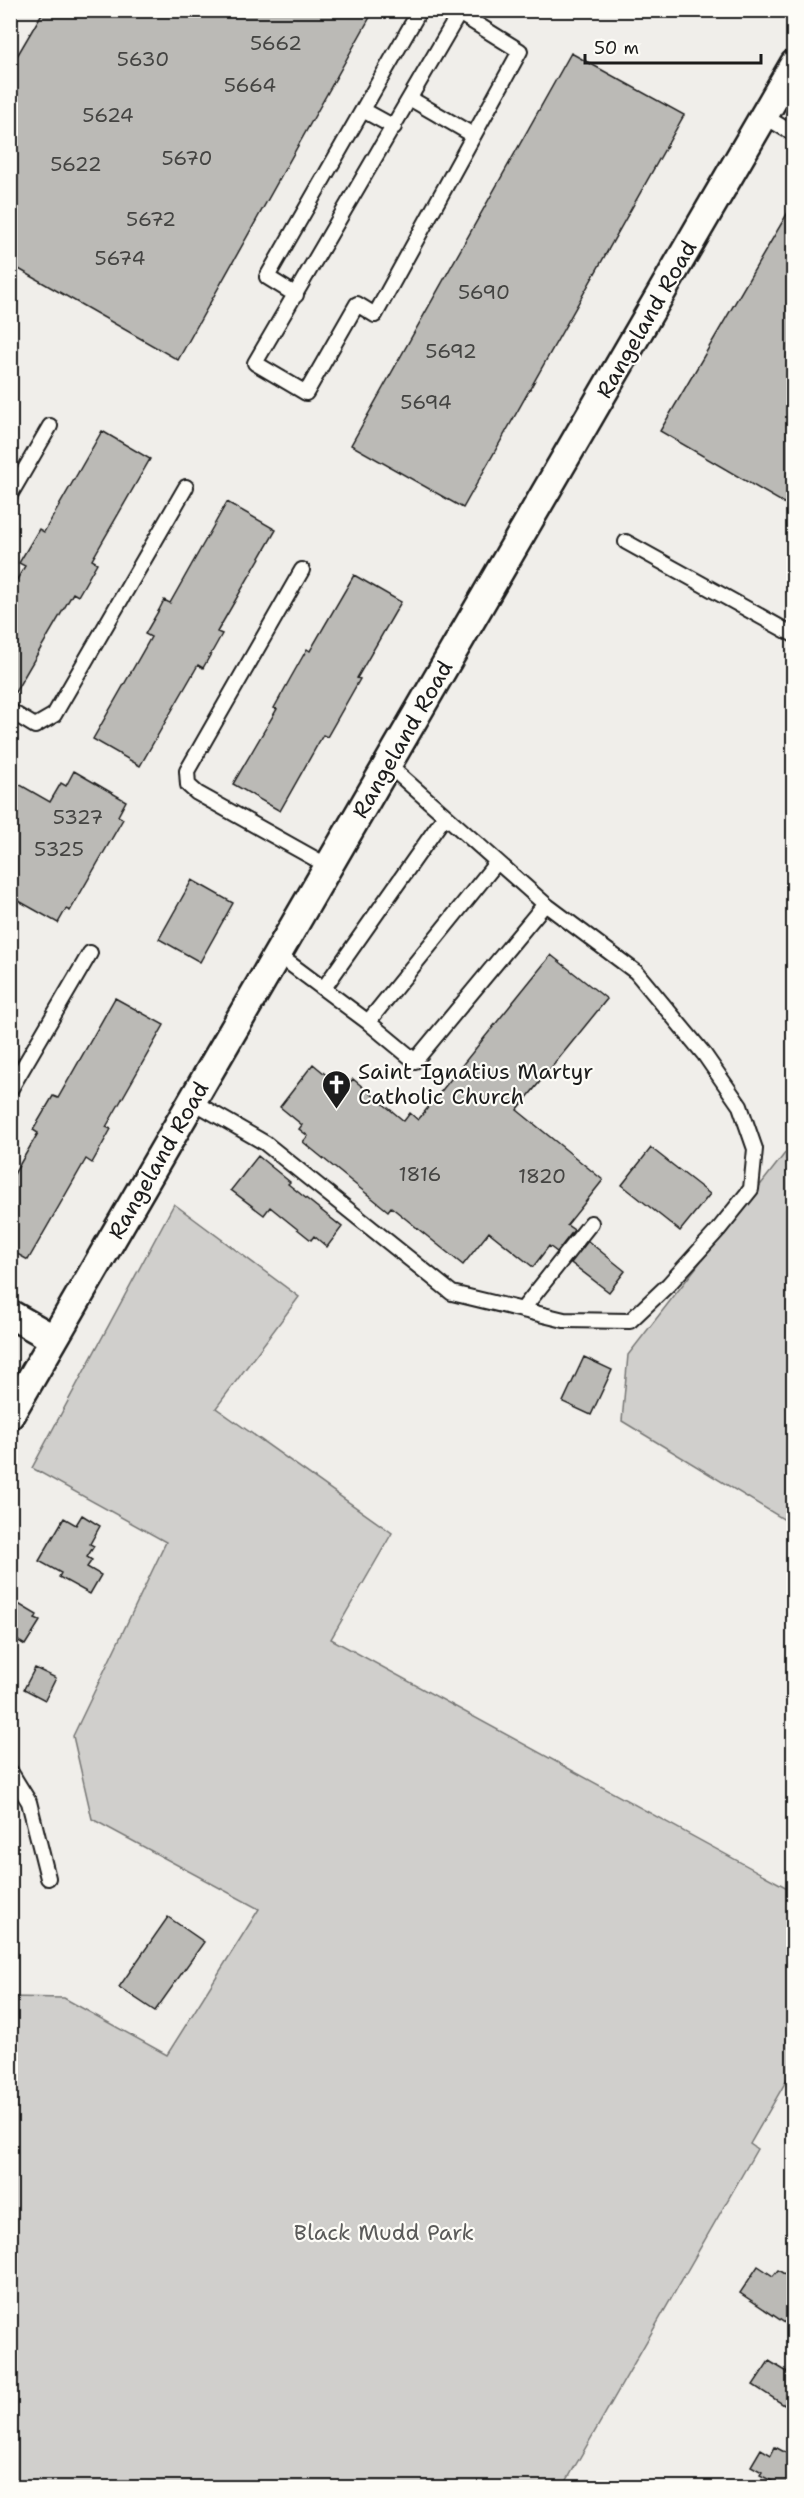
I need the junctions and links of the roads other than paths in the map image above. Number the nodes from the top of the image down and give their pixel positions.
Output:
1 (420, 10) edge
2 (460, 12) edge
3 (794, 64) edge
4 (411, 99) junction
5 (363, 110) junction
6 (764, 116) junction
7 (393, 127) junction
8 (794, 134) edge
9 (473, 135) junction
10 (296, 295) junction
11 (50, 426) dead end
12 (186, 487) dead end
13 (10, 495) edge
14 (626, 542) dead end
15 (302, 570) dead end
16 (794, 635) edge
17 (10, 711) edge
18 (387, 764) junction
19 (445, 816) junction
20 (496, 862) junction
21 (328, 866) junction
22 (545, 904) junction
23 (90, 953) dead end
24 (277, 954) junction
25 (324, 988) junction
26 (368, 1022) junction
27 (10, 1090) edge
28 (192, 1101) junction
29 (591, 1223) dead end
30 (522, 1310) junction
31 (10, 1314) edge
32 (54, 1339) junction
33 (10, 1415) edge
34 (10, 1771) edge
35 (48, 1878) dead end

1 - 5 lane
2 - 4 lane
2 - 9 lane
3 - 6 street, Rangeland Road
4 - 7 lane
4 - 9 lane
5 - 7 lane
5 - 10 lane
6 - 8 lane
6 - 18 street, Rangeland Road
7 - 10 lane
9 - 10 lane
11 - 13 lane
12 - 17 lane
14 - 16 lane
15 - 21 lane
18 - 19 lane
18 - 21 street, Rangeland Road
19 - 20 lane
19 - 25 lane
20 - 22 lane
20 - 26 lane
21 - 24 street, Rangeland Road
22 - 26 lane
22 - 30 lane
23 - 27 lane
24 - 25 lane
24 - 28 street, Rangeland Road
25 - 26 lane
28 - 30 lane
28 - 32 street, Rangeland Road
29 - 30 lane
31 - 32 street
32 - 33 street, Rangeland Road
34 - 35 lane

